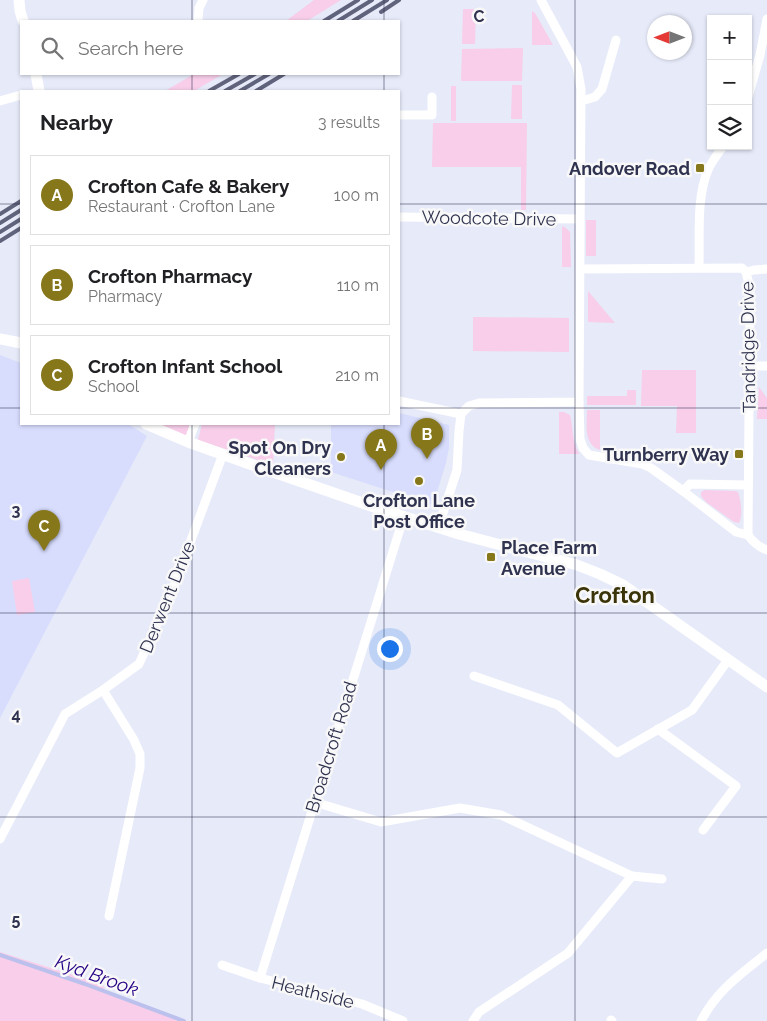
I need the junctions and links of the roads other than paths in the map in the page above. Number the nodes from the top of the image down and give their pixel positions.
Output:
1 (19, 0) edge
2 (203, 0) edge
3 (541, 0) edge
4 (767, 19) edge
5 (23, 20) edge
6 (198, 20) edge
7 (616, 40) dead end
8 (763, 56) edge
9 (36, 75) edge
10 (752, 86) edge
11 (37, 90) edge
12 (20, 95) edge
13 (432, 97) dead end
14 (0, 101) edge
15 (581, 101) junction
16 (400, 115) edge
17 (720, 150) edge
18 (400, 217) edge
19 (579, 219) junction
20 (699, 268) junction
21 (580, 269) junction
22 (767, 269) edge
23 (746, 272) junction
24 (0, 339) edge
25 (20, 343) edge
26 (750, 366) junction
27 (767, 366) edge
28 (400, 401) edge
29 (579, 402) junction
30 (461, 414) junction
31 (148, 425) edge
32 (195, 425) edge
33 (188, 442) junction
34 (223, 454) junction
35 (748, 485) junction
36 (683, 491) junction
37 (404, 516) junction
38 (438, 527) junction
39 (748, 535) junction
40 (767, 550) edge
41 (728, 660) junction
42 (474, 676) dead end
43 (767, 687) edge
44 (103, 690) junction
45 (658, 729) junction
46 (314, 802) junction
47 (703, 830) dead end
48 (0, 839) edge
49 (632, 876) junction
50 (662, 879) dead end
51 (109, 916) dead end
52 (767, 953) edge
53 (222, 966) dead end
54 (260, 978) junction
55 (403, 1021) edge
56 (473, 1021) edge
57 (701, 1021) edge

1 - 5 street
2 - 6 street
3 - 15 street
4 - 8 street
7 - 15 street
8 - 10 street
9 - 11 street
12 - 14 street
13 - 16 street
15 - 19 street
17 - 20 street
18 - 19 street, Woodcote Drive
19 - 21 street
20 - 21 street, Tandridge Drive
20 - 23 street, Tandridge Drive
21 - 29 street
22 - 23 street
23 - 26 street, Tandridge Drive
24 - 25 street
26 - 27 street
26 - 35 street, Tandridge Drive
28 - 30 street
29 - 30 street
29 - 36 street
30 - 38 street
31 - 33 street
32 - 33 street
33 - 34 street
34 - 37 street
34 - 44 street, Derwent Drive
35 - 36 street
35 - 39 street, Tandridge Drive
36 - 39 street
37 - 38 street
37 - 46 street, Broadcroft Road
38 - 41 street
39 - 40 street
41 - 43 street
41 - 45 street
42 - 45 street
44 - 48 street, Derwent Drive
44 - 51 street
45 - 47 street
46 - 49 street
46 - 54 street, Broadcroft Road
49 - 50 street
49 - 56 street
52 - 57 street
53 - 54 street, Heathside
54 - 55 street, Heathside

